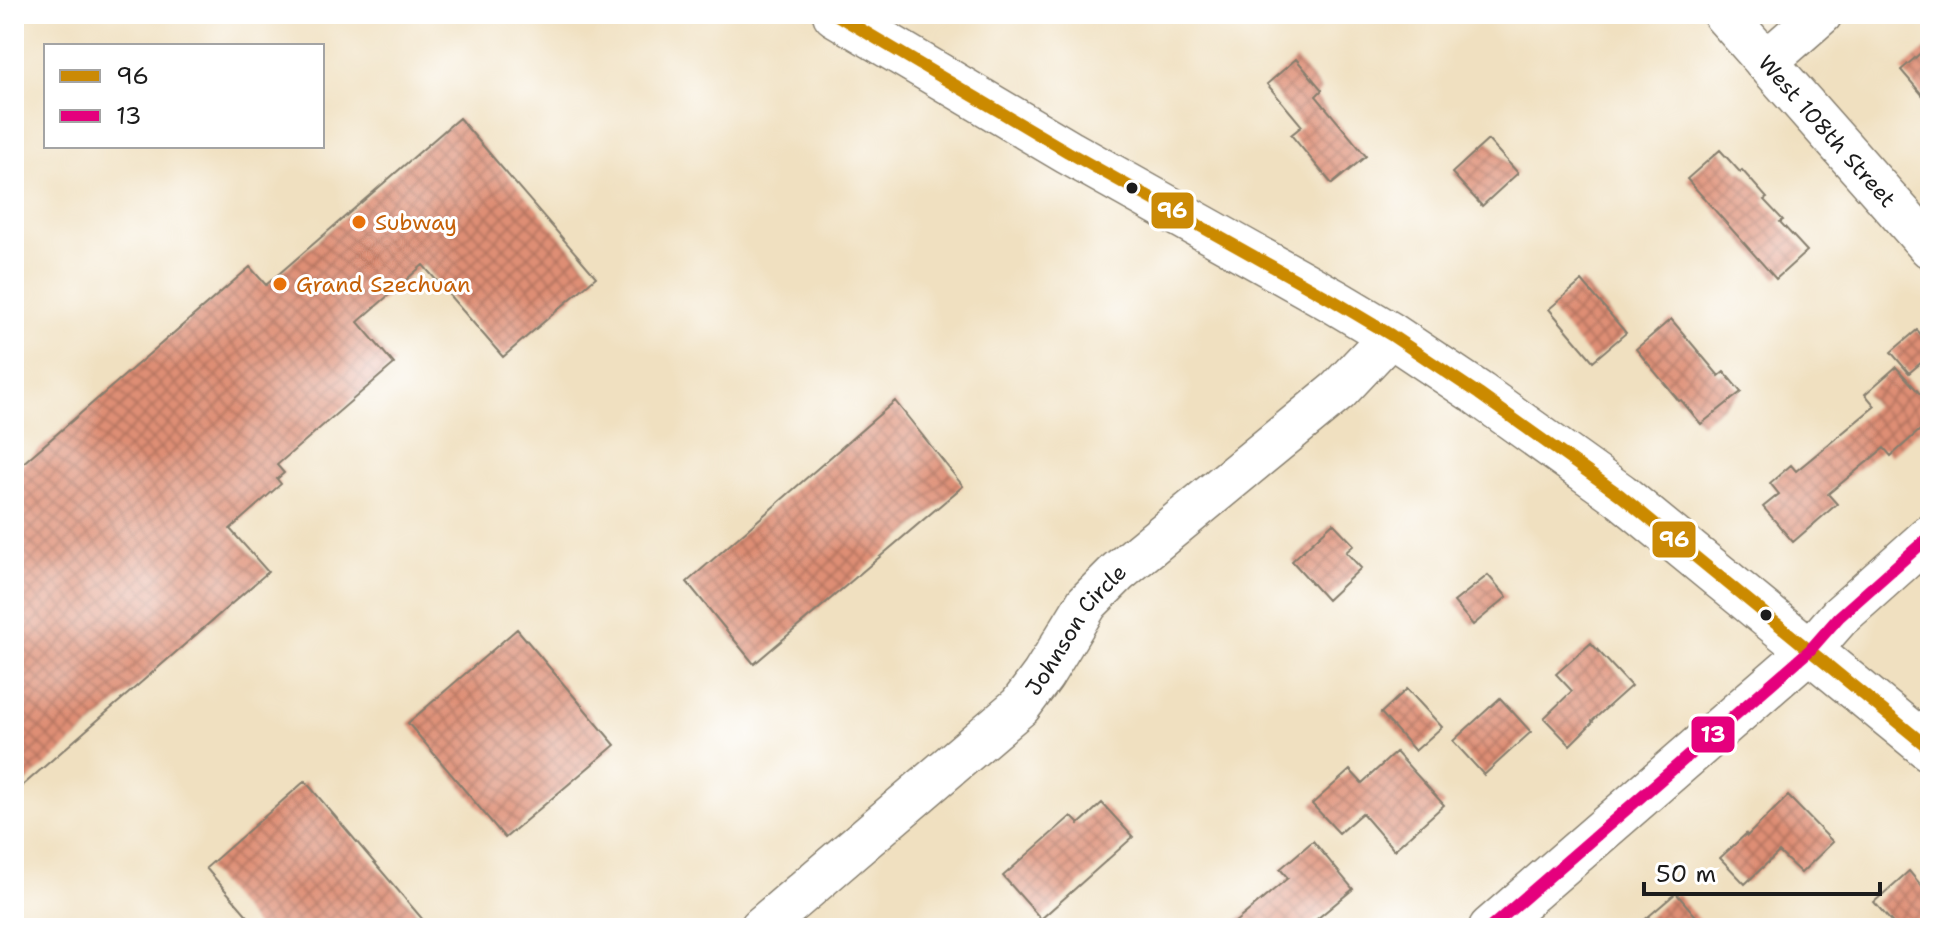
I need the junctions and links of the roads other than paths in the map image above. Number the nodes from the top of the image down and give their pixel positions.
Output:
1 (835, 14) edge
2 (1724, 14) edge
3 (1821, 14) edge
4 (1766, 62) junction
5 (1930, 247) edge
6 (1391, 335) junction
7 (1930, 536) edge
8 (1810, 650) junction
9 (1930, 749) edge
10 (761, 928) edge
11 (1490, 928) edge

1 - 6 main road
2 - 4 street, West 108th Street
3 - 4 street
4 - 5 street, West 108th Street
6 - 8 main road
6 - 10 street, Johnson Circle
7 - 8 street
8 - 9 main road
8 - 11 street

